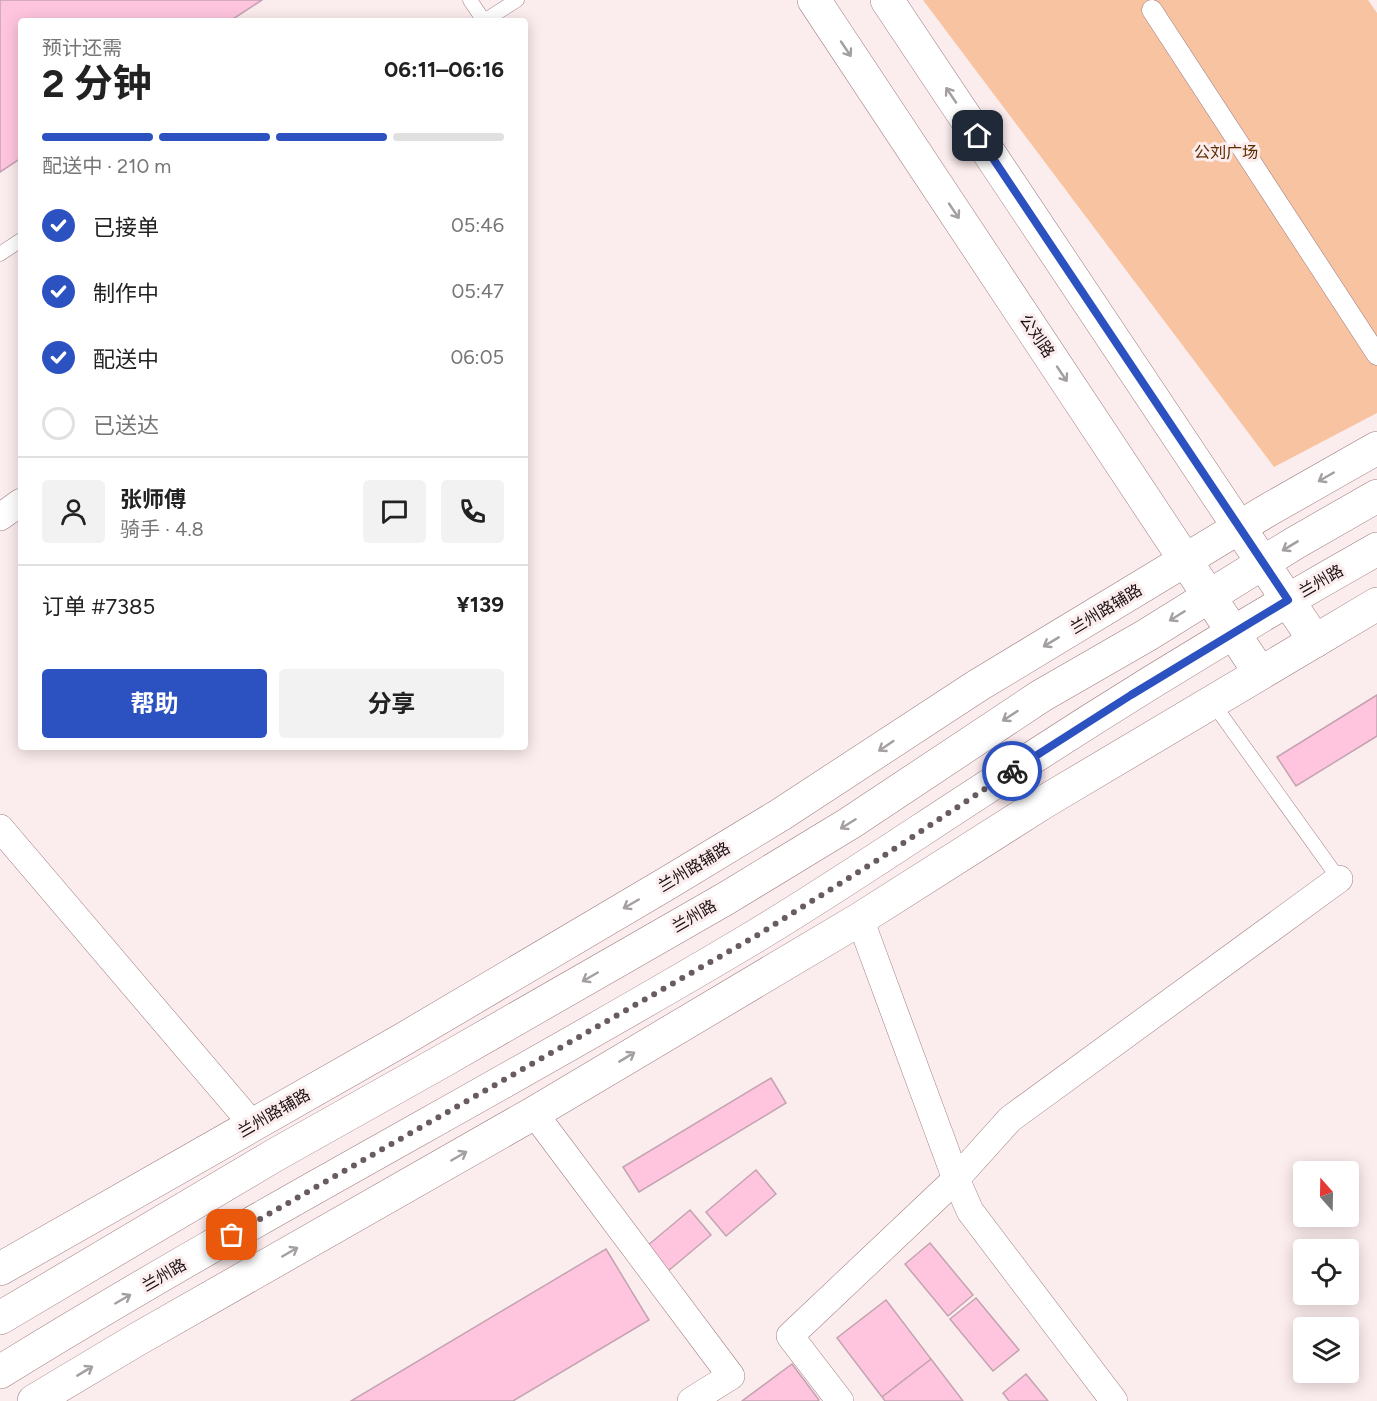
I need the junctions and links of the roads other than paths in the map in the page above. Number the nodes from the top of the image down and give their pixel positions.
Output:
1 (470, 0) edge
2 (517, 0) edge
3 (814, 0) edge
4 (887, 0) edge
5 (1152, 10) dead end
6 (482, 18) edge
7 (489, 18) edge
8 (18, 242) edge
9 (0, 254) edge
10 (1377, 355) edge
11 (1377, 448) edge
12 (1377, 496) edge
13 (18, 504) edge
14 (0, 517) edge
15 (1240, 528) junction
16 (1377, 549) edge
17 (1186, 561) junction
18 (1263, 563) junction
19 (1209, 596) junction
20 (1288, 600) junction
21 (1377, 604) edge
22 (1233, 633) junction
23 (1315, 641) junction
24 (1260, 673) junction
25 (1212, 702) junction
26 (0, 828) edge
27 (1339, 879) joint
28 (860, 919) junction
29 (534, 1113) junction
30 (253, 1125) junction
31 (956, 1179) junction
32 (0, 1269) edge
33 (0, 1318) edge
34 (0, 1372) edge
35 (34, 1401) edge
36 (691, 1401) edge
37 (840, 1401) edge
38 (1114, 1401) edge

1 - 6 lane
2 - 7 lane
3 -> 17 main road, 公刘路
15 -> 4 main road
5 - 10 street
8 - 9 lane
11 -> 15 main road, 兰州路辅路
12 -> 18 main road, 兰州路
13 - 14 street
15 - 17 main road, 兰州路辅路
15 - 18 main road
16 - 20 main road, 兰州路
17 - 19 main road, 公刘路
17 -> 30 main road, 兰州路辅路
18 - 19 main road, 兰州路
18 - 20 main road
19 - 22 main road, 公刘路
19 -> 33 main road, 兰州路
20 - 22 main road, 兰州路
20 - 23 main road
21 - 23 main road
22 - 24 main road, 公刘路
34 -> 22 main road, 兰州路
23 - 24 main road
24 - 25 main road
25 - 27 lane
25 - 28 main road
26 - 30 street
27 - 31 street
29 -> 28 main road
28 - 31 street
35 -> 29 main road
29 - 36 street
30 - 32 main road, 兰州路辅路
31 - 37 street
31 - 38 street

